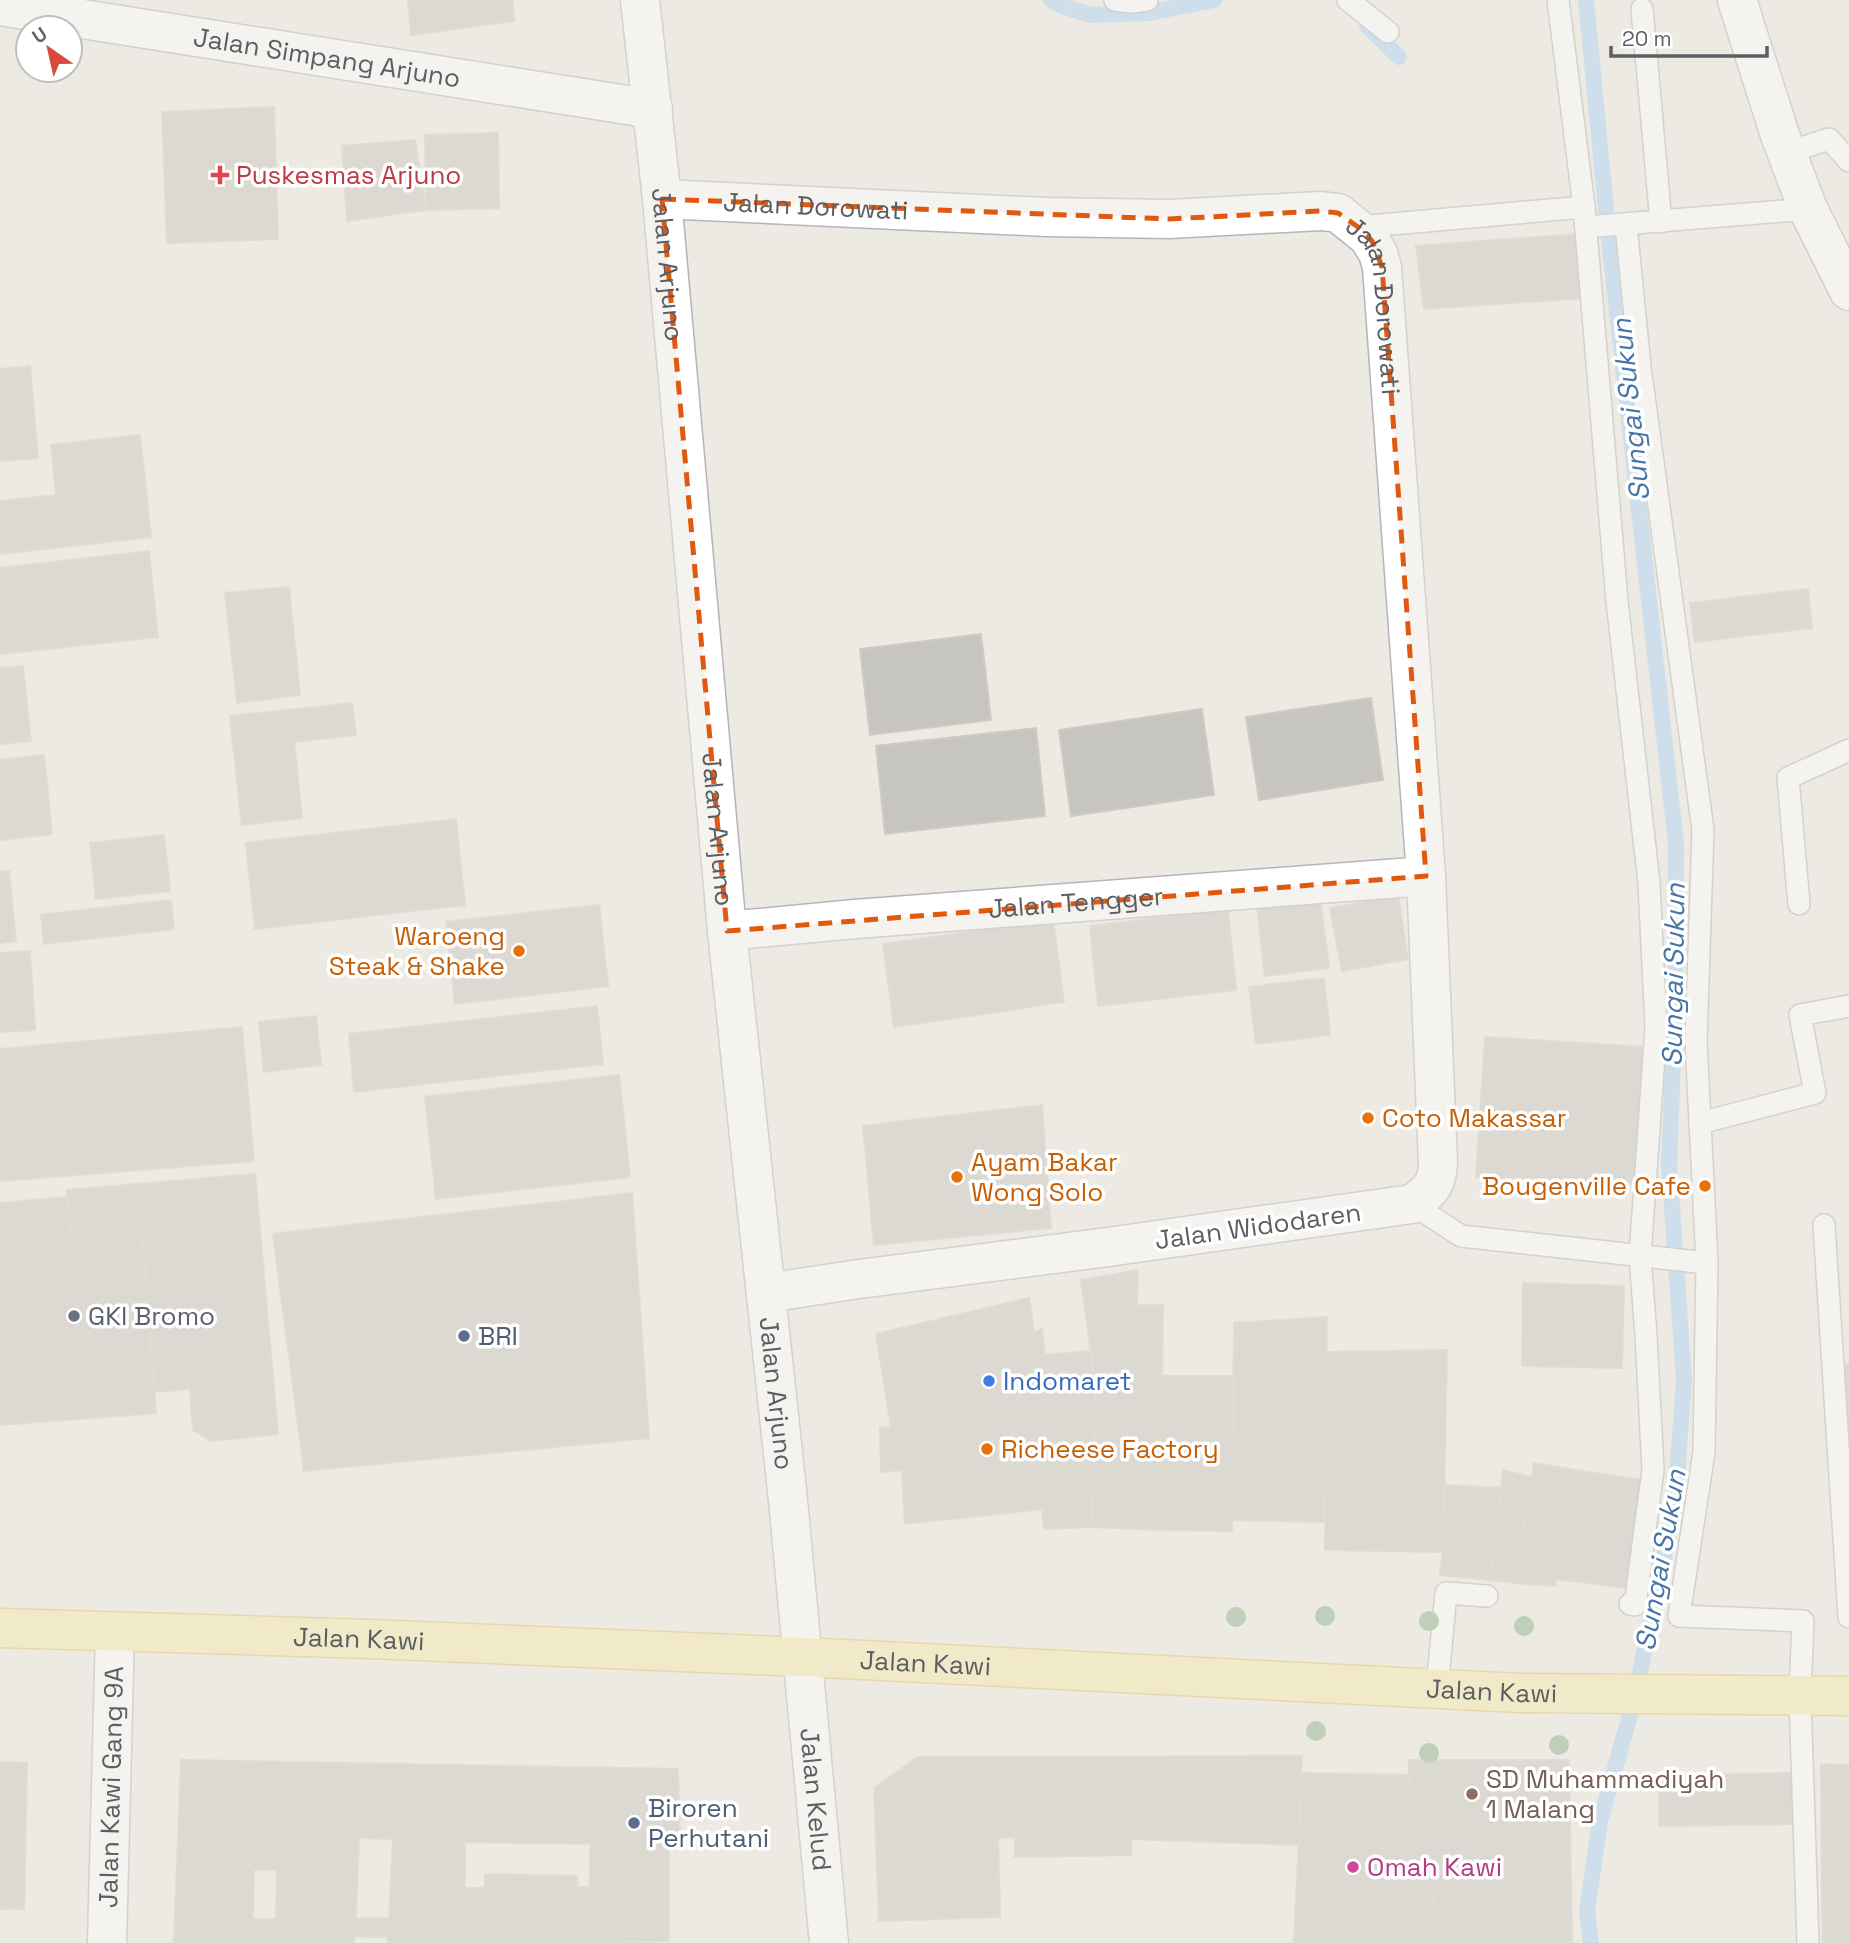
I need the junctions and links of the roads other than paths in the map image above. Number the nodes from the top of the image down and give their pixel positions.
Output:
1 (640, 0) edge
2 (1115, 0) edge
3 (1147, 0) edge
4 (1348, 0) edge
5 (1558, 0) edge
6 (1737, 0) edge
7 (0, 6) edge
8 (1642, 9) dead end
9 (1388, 32) dead end
10 (653, 109) junction
11 (1786, 153) junction
12 (1849, 160) edge
13 (662, 199) junction
14 (1808, 209) junction
15 (1585, 217) junction
16 (1661, 222) junction
17 (1626, 225) junction
18 (1357, 227) junction
19 (1849, 291) edge
20 (1849, 750) edge
21 (1426, 876) junction
22 (1799, 904) dead end
23 (727, 932) junction
24 (1849, 1006) edge
25 (1700, 1123) junction
26 (1412, 1205) junction
27 (1824, 1224) dead end
28 (1640, 1256) junction
29 (1707, 1263) junction
30 (766, 1293) junction
31 (1487, 1596) dead end
32 (1630, 1604) dead end
33 (1849, 1617) edge
34 (0, 1628) edge
35 (115, 1632) junction
36 (803, 1657) junction
37 (1437, 1688) junction
38 (1800, 1696) junction
39 (1849, 1696) edge
40 (107, 1943) edge
41 (829, 1943) edge
42 (1808, 1943) edge

1 - 10 street, Jalan Arjuno
2 - 3 lane
4 - 9 lane
5 - 15 lane
6 - 11 street
7 - 10 street, Jalan Simpang Arjuno
8 - 16 lane
10 - 13 street, Jalan Arjuno
11 - 12 lane
11 - 14 street
13 - 18 street, Jalan Dorowati
13 - 23 street, Jalan Arjuno
14 - 16 lane
14 - 19 street
15 - 17 lane
15 - 18 lane
15 - 28 lane
16 - 17 lane
17 - 25 lane
18 - 21 street, Jalan Dorowati
20 - 22 lane
21 - 23 street, Jalan Tengger
21 - 26 street
23 - 30 street, Jalan Arjuno
24 - 25 lane
25 - 29 lane
26 - 28 lane
26 - 30 street, Jalan Widodaren
27 - 33 lane
28 - 29 lane
28 - 32 lane
29 - 38 lane
30 - 36 street, Jalan Arjuno
31 - 37 lane
34 - 35 main road, Jalan Kawi
35 - 36 main road, Jalan Kawi
35 - 40 street, Jalan Kawi Gang 9A
36 - 37 main road, Jalan Kawi
36 - 41 street, Jalan Kelud
37 - 38 main road, Jalan Kawi
38 - 39 main road, Jalan Kawi
38 - 42 lane

